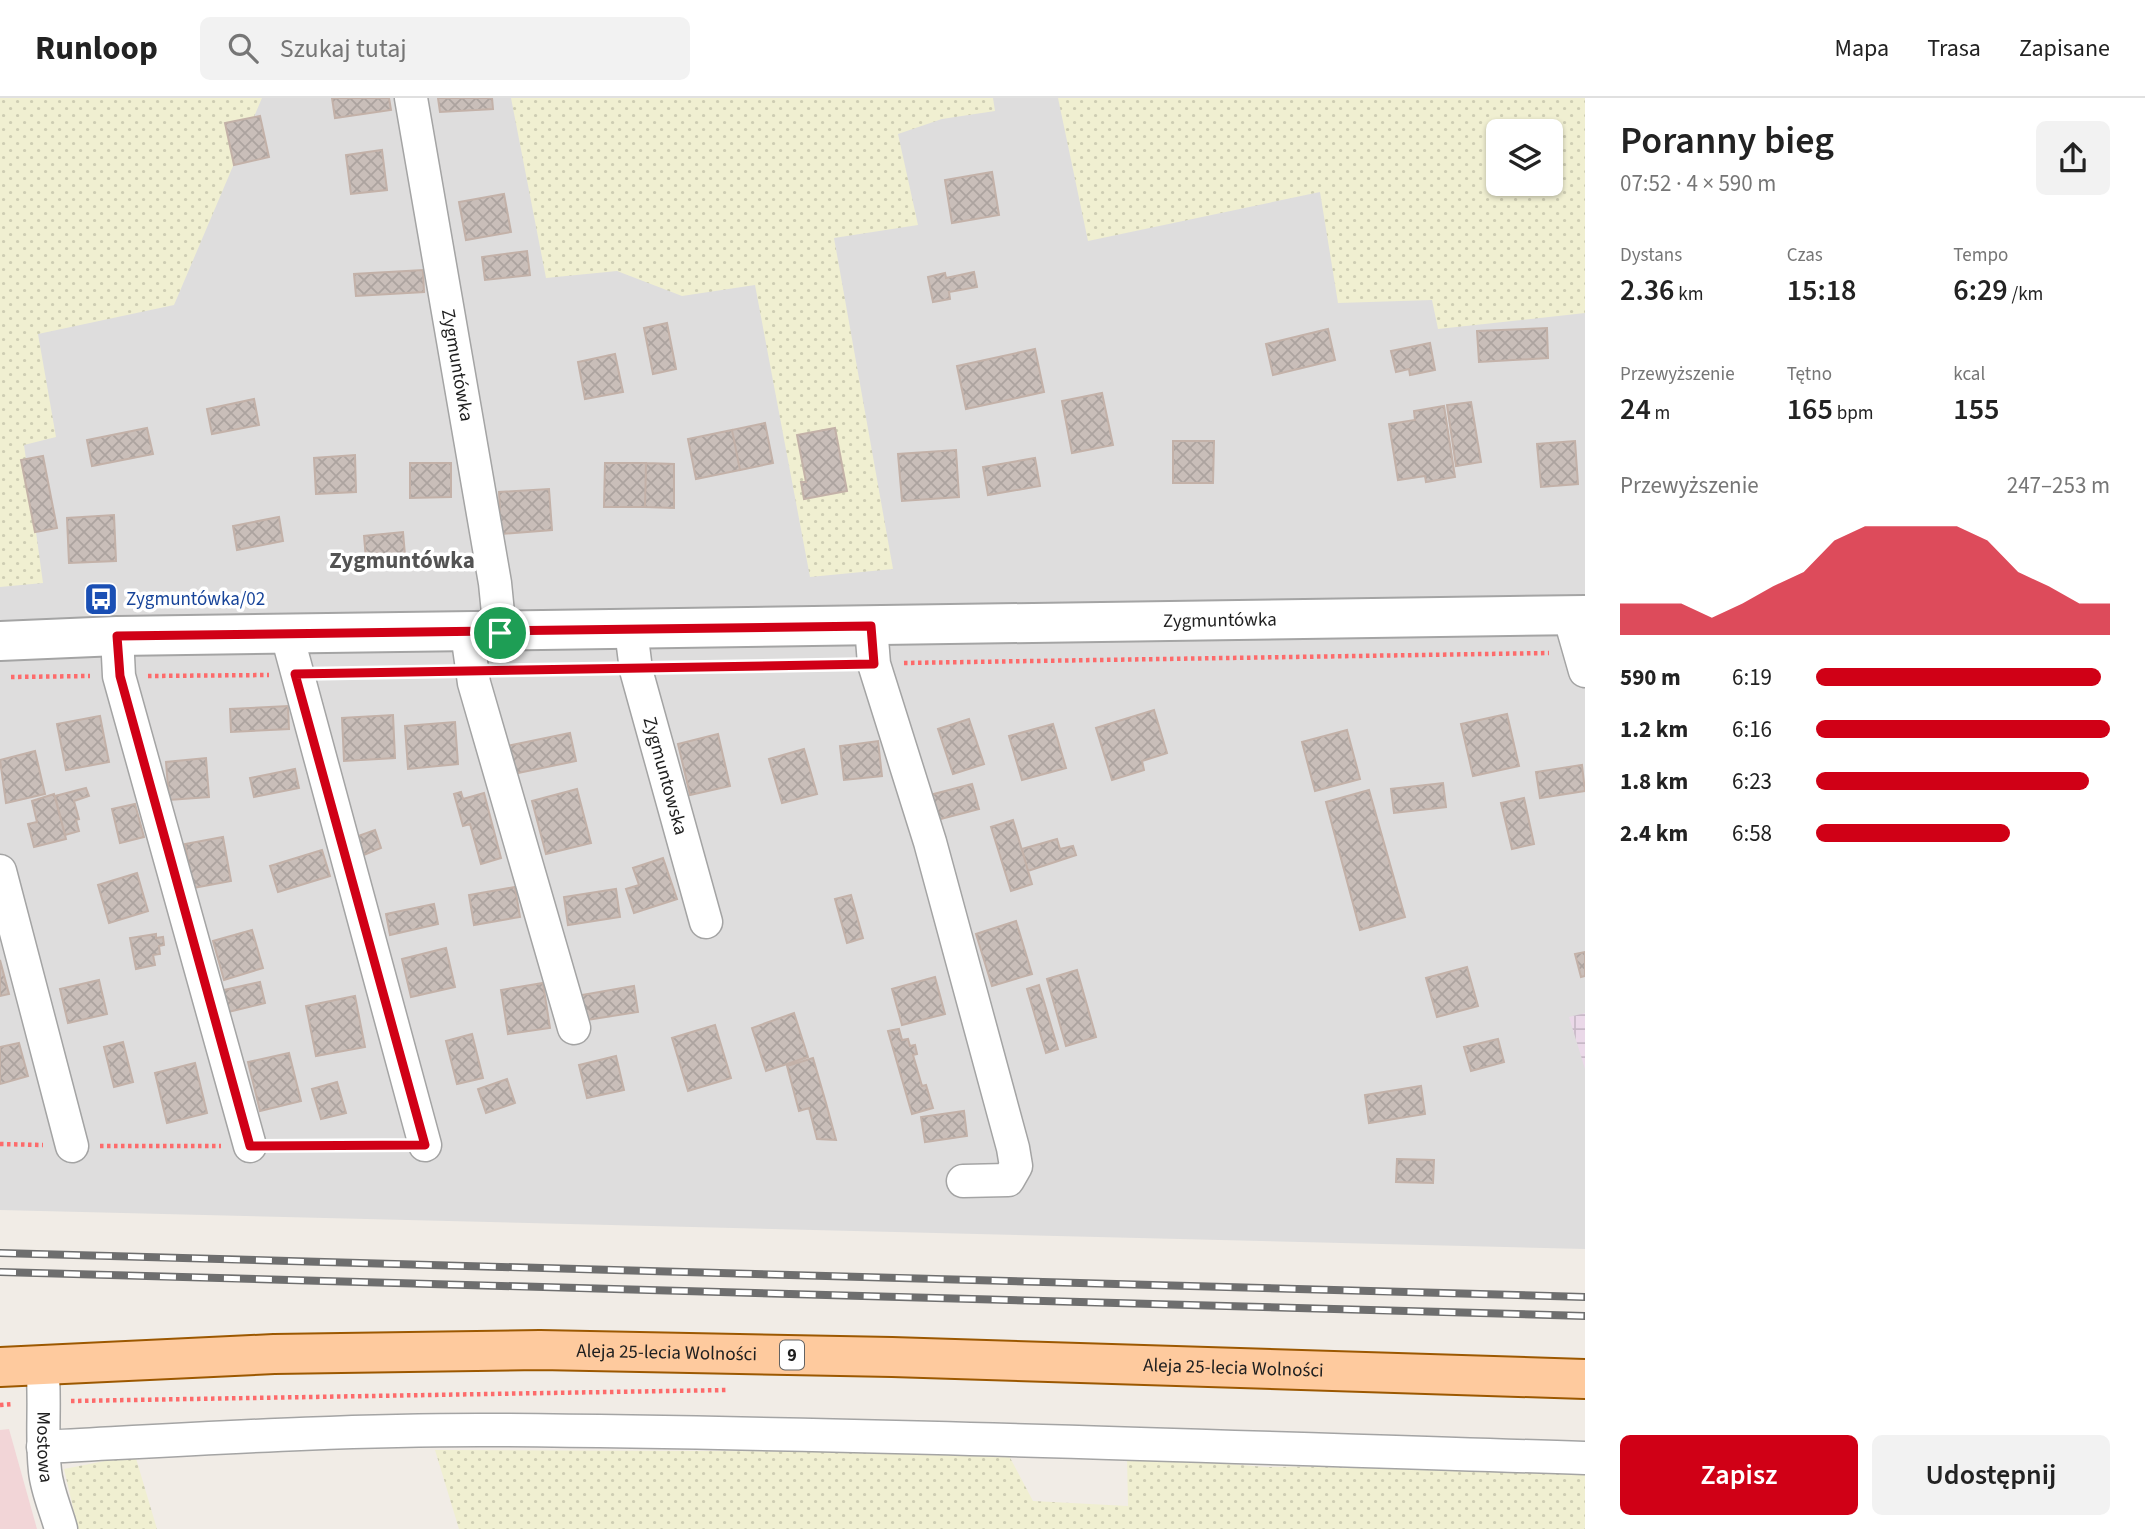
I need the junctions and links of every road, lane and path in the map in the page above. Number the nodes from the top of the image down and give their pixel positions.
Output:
1 (411, 98) edge
2 (1577, 615) edge
3 (871, 626) junction
4 (631, 630) junction
5 (484, 633) junction
6 (286, 635) junction
7 (117, 636) junction
8 (0, 641) edge
9 (1582, 662) edge
10 (874, 664) junction
11 (636, 670) junction
12 (472, 672) junction
13 (295, 674) junction
14 (120, 676) junction
15 (0, 677) edge
16 (0, 871) edge
17 (706, 922) dead end
18 (574, 1028) dead end
19 (0, 1144) edge
20 (425, 1145) joint
21 (72, 1146) junction
22 (250, 1146) junction
23 (963, 1181) dead end
24 (43, 1363) junction
25 (0, 1367) edge
26 (1585, 1379) edge
27 (738, 1390) dead end
28 (46, 1402) junction
29 (0, 1405) edge
30 (43, 1447) junction
31 (1585, 1458) edge
32 (61, 1529) edge

1 - 5 street, Zygmuntówka
2 - 3 street, Zygmuntówka
2 - 9 street, Zygmuntówka
3 - 4 street, Zygmuntówka
3 - 10 street
4 - 5 street, Zygmuntówka
4 - 11 street, Zygmuntowska
5 - 6 street, Zygmuntówka
5 - 12 street
6 - 7 street, Zygmuntówka
6 - 13 street
7 - 8 street, Zygmuntówka
7 - 14 street
9 - 10 path
10 - 11 path
10 - 23 street
11 - 12 path
11 - 17 street, Zygmuntowska
12 - 13 path
12 - 18 street
13 - 14 path
13 - 20 street
14 - 15 path
14 - 22 street
16 - 21 street
19 - 21 path
20 - 22 path
21 - 22 path
24 - 25 main road, Aleja 25-lecia Wolności / 9
24 - 26 main road, Aleja 25-lecia Wolności / 9
24 - 28 street, Mostowa
27 - 28 path
28 - 29 path
28 - 30 street, Mostowa
30 - 31 street
30 - 32 street, Mostowa

